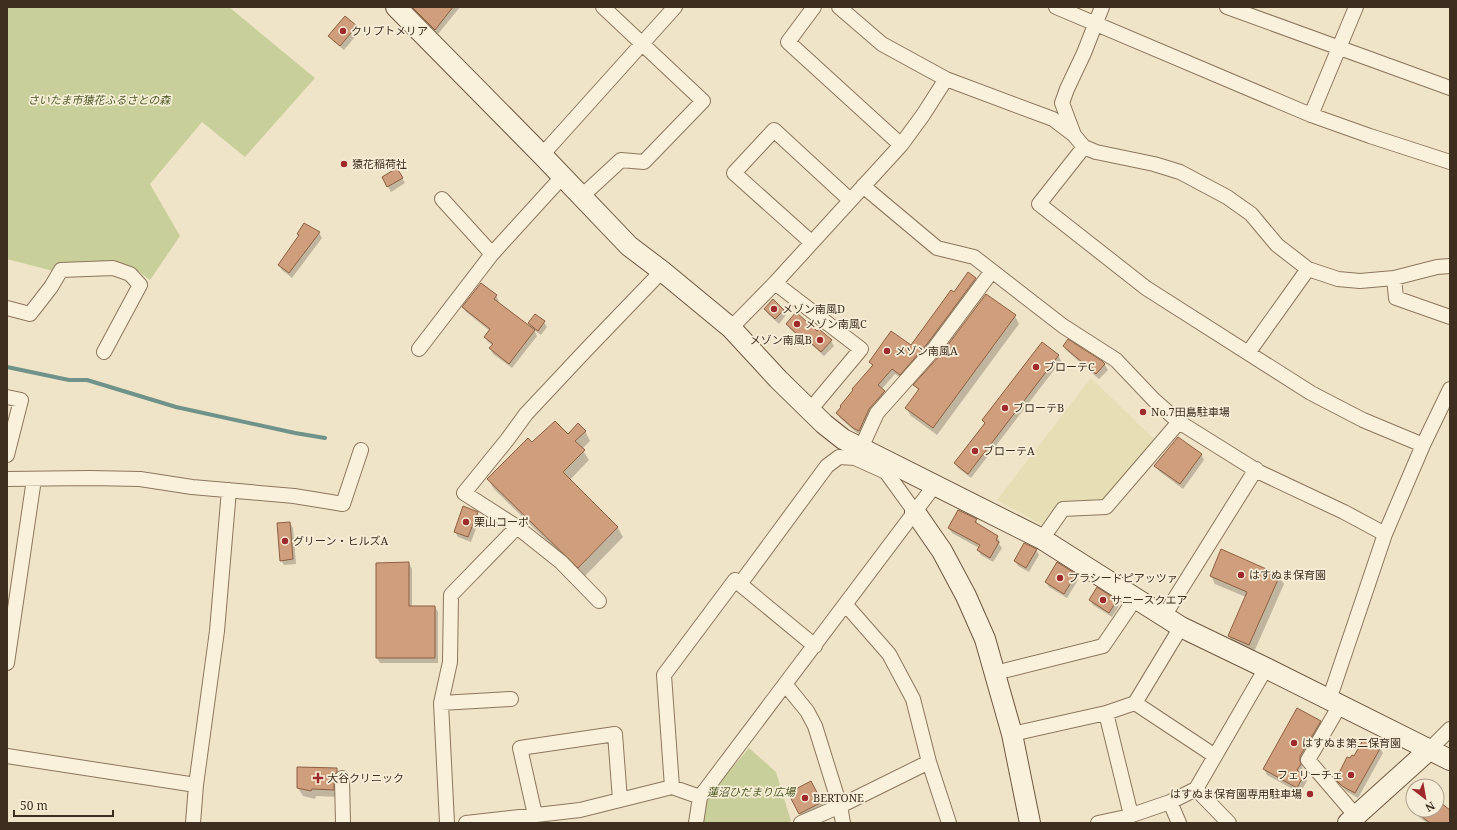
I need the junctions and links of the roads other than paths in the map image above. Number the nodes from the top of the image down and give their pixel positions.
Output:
1 (396, 7) edge
2 (603, 7) edge
3 (814, 7) edge
4 (839, 7) edge
5 (1056, 7) edge
6 (1102, 7) edge
7 (1227, 7) edge
8 (1356, 7) edge
9 (671, 8) edge
10 (1095, 23) junction
11 (642, 44) junction
12 (1340, 48) junction
13 (946, 79) junction
14 (1450, 88) edge
15 (1311, 115) junction
16 (1074, 135) junction
17 (901, 145) junction
18 (1084, 147) junction
19 (542, 155) junction
20 (1450, 162) edge
21 (563, 176) junction
22 (863, 186) junction
23 (582, 196) junction
24 (442, 199) dead end
25 (850, 200) junction
26 (811, 242) junction
27 (492, 254) junction
28 (1450, 266) edge
29 (1308, 269) junction
30 (662, 271) junction
31 (992, 271) junction
32 (1394, 278) junction
33 (775, 283) junction
34 (7, 308) edge
35 (1450, 317) edge
36 (731, 328) junction
37 (419, 349) dead end
38 (104, 352) dead end
39 (1248, 353) junction
40 (1450, 389) edge
41 (7, 397) edge
42 (810, 410) junction
43 (1180, 422) junction
44 (1423, 445) junction
45 (861, 448) junction
46 (361, 450) dead end
47 (7, 455) edge
48 (1256, 469) junction
49 (7, 479) edge
50 (34, 479) junction
51 (935, 485) junction
52 (229, 490) junction
53 (916, 512) junction
54 (517, 527) junction
55 (1385, 534) junction
56 (1042, 539) junction
57 (740, 584) junction
58 (1135, 598) junction
59 (599, 601) dead end
60 (846, 605) junction
61 (1164, 616) junction
62 (1181, 627) junction
63 (815, 646) junction
64 (7, 663) edge
65 (1266, 668) junction
66 (995, 674) junction
67 (785, 684) junction
68 (511, 699) dead end
69 (1334, 702) junction
70 (442, 703) junction
71 (1135, 703) junction
72 (1106, 713) junction
73 (1450, 729) edge
74 (1012, 734) junction
75 (1429, 750) junction
76 (7, 756) edge
77 (1215, 756) junction
78 (1450, 760) edge
79 (929, 762) junction
80 (342, 778) dead end
81 (196, 785) junction
82 (672, 786) junction
83 (1196, 789) junction
84 (700, 797) junction
85 (620, 800) junction
86 (1170, 802) junction
87 (840, 806) junction
88 (535, 815) junction
89 (1128, 818) edge
90 (1352, 820) edge
91 (193, 823) edge
92 (343, 823) edge
93 (447, 823) edge
94 (466, 823) edge
95 (696, 823) edge
96 (802, 823) edge
97 (843, 823) edge
98 (949, 823) edge
99 (1030, 823) edge
100 (1098, 823) edge
101 (1179, 823) edge
102 (1229, 823) edge

1 - 19 street
2 - 11 street
3 - 17 street
4 - 13 street
5 - 10 street
6 - 10 street
7 - 12 street
8 - 12 street
9 - 11 street
10 - 15 street
10 - 16 street
11 - 19 street
11 - 23 street
12 - 14 street
12 - 15 street
13 - 16 street
13 - 17 street
15 - 20 street
16 - 18 street
17 - 22 street
18 - 29 street
18 - 39 street
19 - 21 street
21 - 23 street
21 - 27 street
22 - 25 street
22 - 31 street
23 - 30 street
24 - 27 street
25 - 26 street
25 - 26 street
26 - 33 street
27 - 37 street
28 - 32 street
29 - 32 street
29 - 39 street
30 - 36 street
30 - 54 street
31 - 43 street
31 - 45 street
32 - 35 street
33 - 36 street
33 - 42 street
34 - 38 street
36 - 42 street
39 - 44 street
40 - 44 street
41 - 47 street
42 - 45 street
43 - 48 street
43 - 56 street
44 - 55 street
45 - 51 street
46 - 52 street
48 - 55 street
48 - 61 street
49 - 50 street
50 - 52 street
50 - 64 street
51 - 53 street
51 - 56 street
52 - 81 street
53 - 57 street
53 - 60 street
53 - 66 street
54 - 59 street
54 - 70 street
55 - 69 street
56 - 58 street
57 - 63 street
57 - 82 street
58 - 61 street
58 - 66 street
60 - 63 street
60 - 79 street
61 - 62 street
62 - 65 street
62 - 71 street
63 - 67 street
65 - 69 street
65 - 77 street
66 - 74 street
67 - 84 street
67 - 87 street
68 - 70 street
69 - 75 street
69 - 90 street
70 - 93 street
71 - 72 street
71 - 77 street
72 - 74 street
72 - 89 street
73 - 75 street
74 - 99 street
75 - 78 street
75 - 90 street
76 - 81 street
77 - 83 street
79 - 87 street
79 - 98 street
80 - 92 street
81 - 91 street
82 - 84 street
82 - 85 street
83 - 86 street
83 - 102 street
84 - 95 street
85 - 88 street
85 - 88 street
86 - 89 street
86 - 101 street
87 - 96 street
87 - 97 street
88 - 94 street
89 - 100 street

